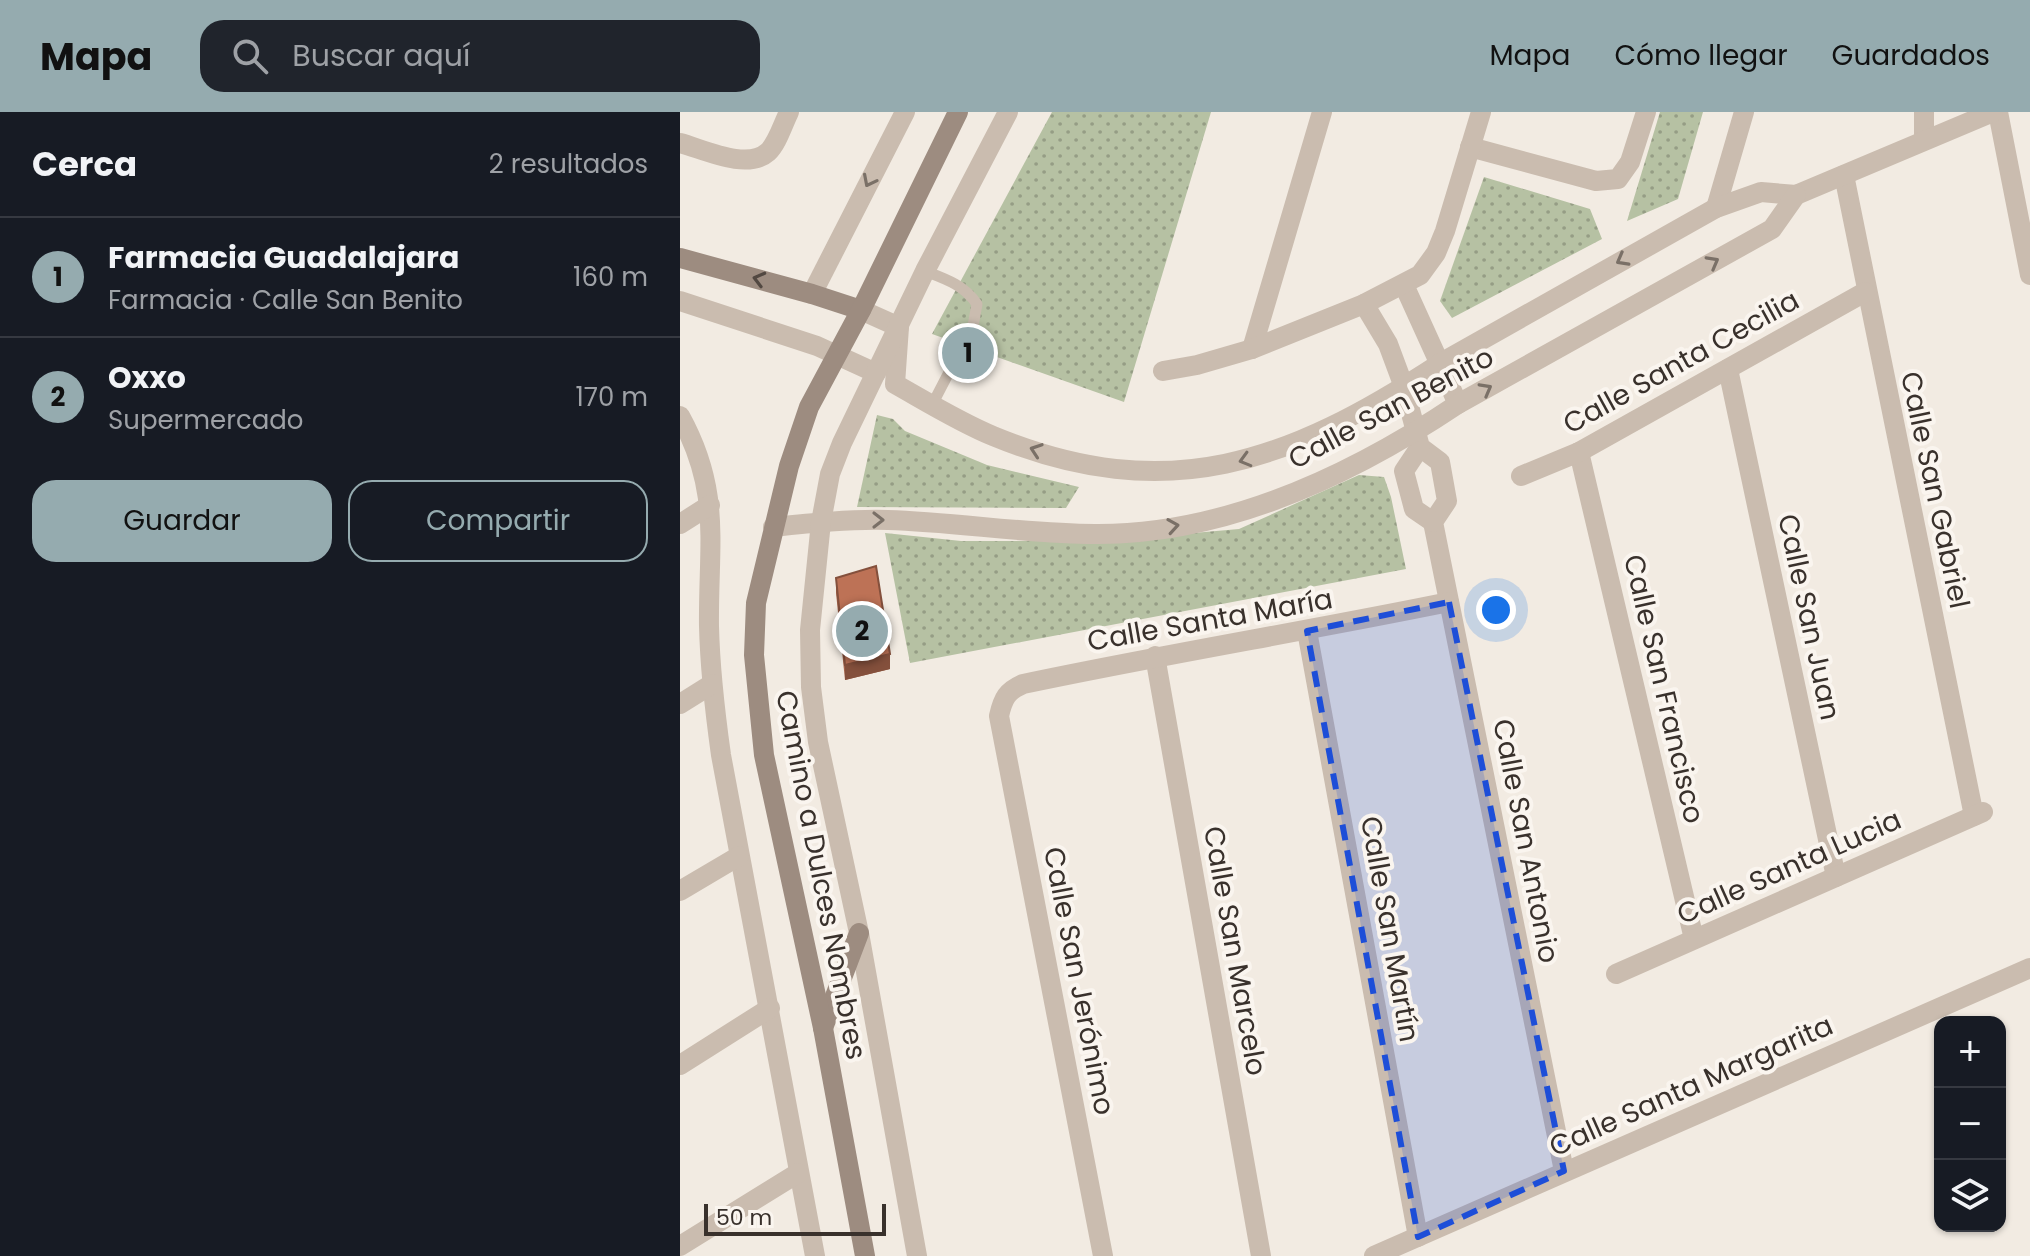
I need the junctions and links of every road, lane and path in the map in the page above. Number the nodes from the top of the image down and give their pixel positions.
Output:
1 (789, 112) edge
2 (905, 112) edge
3 (958, 112) edge
4 (1008, 112) edge
5 (1322, 112) edge
6 (1481, 112) edge
7 (1646, 112) edge
8 (1744, 112) edge
9 (1924, 112) edge
10 (1996, 112) edge
11 (1924, 140) junction
12 (680, 143) edge
13 (1470, 147) junction
14 (1844, 175) junction
15 (1796, 195) junction
16 (1716, 208) junction
17 (680, 258) edge
18 (925, 271) junction
19 (2030, 275) edge
20 (1412, 280) junction
21 (1865, 292) junction
22 (812, 294) junction
23 (680, 301) edge
24 (1364, 304) junction
25 (861, 310) junction
26 (899, 327) junction
27 (1252, 349) junction
28 (837, 354) junction
29 (1439, 364) junction
30 (1728, 369) junction
31 (1163, 371) dead end
32 (876, 373) junction
33 (1404, 387) junction
34 (1458, 404) junction
35 (932, 405) junction
36 (680, 416) edge
37 (1419, 439) junction
38 (1579, 452) junction
39 (1521, 476) dead end
40 (710, 505) junction
41 (821, 522) junction
42 (1433, 522) junction
43 (680, 524) edge
44 (773, 527) junction
45 (1449, 602) junction
46 (1307, 631) junction
47 (1155, 656) junction
48 (712, 684) junction
49 (680, 704) edge
50 (999, 716) joint
51 (1978, 814) joint
52 (739, 856) junction
53 (1836, 877) junction
54 (680, 891) edge
55 (859, 933) junction
56 (1694, 939) junction
57 (2030, 968) edge
58 (1616, 974) dead end
59 (770, 1008) junction
60 (823, 1028) junction
61 (680, 1065) edge
62 (1564, 1171) junction
63 (798, 1173) junction
64 (1418, 1237) junction
65 (680, 1246) edge
66 (815, 1256) edge
67 (865, 1256) edge
68 (917, 1256) edge
69 (1103, 1256) edge
70 (1261, 1256) edge
71 (1374, 1256) edge

1 - 12 street
2 -> 22 street
3 - 25 main road, Camino a Dulces Nombres
4 - 18 street
5 - 27 street
6 - 13 street
7 - 13 street
8 - 16 street
9 - 11 street
10 - 11 street, Calle San Benito
10 - 19 street
11 - 14 street, Calle San Benito
13 - 20 street
14 - 15 street, Calle San Benito
14 - 21 street, Calle San Gabriel
15 - 16 street, Calle San Benito
34 -> 15 street, Calle San Benito
16 -> 29 street, Calle San Benito
22 -> 17 main road
18 - 26 street
18 - 35 lane
20 - 24 street
20 - 29 street
21 - 30 street, Calle Santa Cecilia
21 - 51 street, Calle San Gabriel
22 - 25 main road
23 - 28 street
24 - 27 street
24 - 33 street
25 - 26 street
25 - 28 main road, Camino a Dulces Nombres
26 - 32 street
26 - 35 street, Calle San Benito
27 - 31 street
28 - 32 street
28 - 44 main road, Camino a Dulces Nombres
29 - 33 street, Calle San Benito
29 - 34 street
30 - 38 street, Calle Santa Cecilia
30 - 53 street, Calle San Juan
32 - 41 street
33 -> 35 street, Calle San Benito
33 - 37 street
34 - 37 street, Calle San Benito
36 - 40 street
41 -> 37 street, Calle San Benito
37 - 42 street, Calle San Antonio
37 - 42 street, Calle San Antonio
38 - 39 street, Calle Santa Cecilia
38 - 56 street, Calle San Francisco
40 - 43 street
40 - 48 street
41 - 44 street, Calle San Benito
41 - 55 street
42 - 45 street, Calle San Antonio
44 - 60 main road, Camino a Dulces Nombres
45 - 46 street, Calle Santa María
45 - 62 street, Calle San Antonio
46 - 47 street, Calle Santa María
46 - 64 street, Calle San Martín
47 - 50 street, Calle Santa María
47 - 70 street, Calle San Marcelo
48 - 49 street
48 - 52 street
50 - 69 street, Calle San Jerónimo
51 - 53 street, Calle Santa Lucia
52 - 54 street
52 - 59 street
53 - 56 street, Calle Santa Lucia
55 - 60 main road
55 - 68 street
56 - 58 street, Calle Santa Lucia
57 - 62 street, Calle Santa Margarita
59 - 61 street
59 - 63 street
60 - 67 main road, Camino a Dulces Nombres
62 - 64 street, Calle Santa Margarita
63 - 65 street
63 - 66 street
64 - 71 street, Calle Santa Margarita

